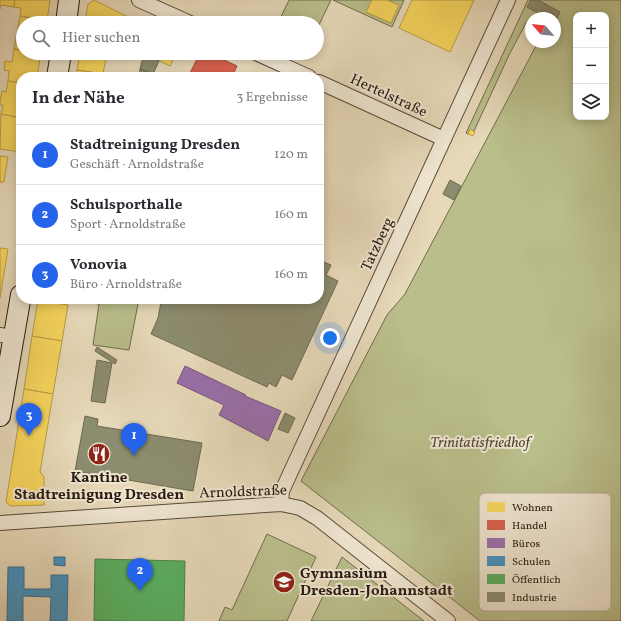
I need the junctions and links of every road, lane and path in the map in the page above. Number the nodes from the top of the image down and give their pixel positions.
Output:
1 (69, 0) edge
2 (139, 0) edge
3 (508, 0) edge
4 (67, 16) edge
5 (174, 16) edge
6 (60, 60) edge
7 (271, 60) edge
8 (58, 72) edge
9 (298, 72) edge
10 (324, 84) edge
11 (444, 139) junction
12 (18, 304) edge
13 (7, 336) edge
14 (0, 416) edge
15 (282, 504) junction
16 (0, 523) edge
17 (448, 621) edge

1 - 4 street
2 - 5 street
3 - 11 street, Tatzberg
6 - 8 street
7 - 9 street
10 - 11 street, Hertelstraße
11 - 15 street, Tatzberg
12 - 13 street
13 - 14 street
15 - 16 street, Arnoldstraße
15 - 17 street, Arnoldstraße

